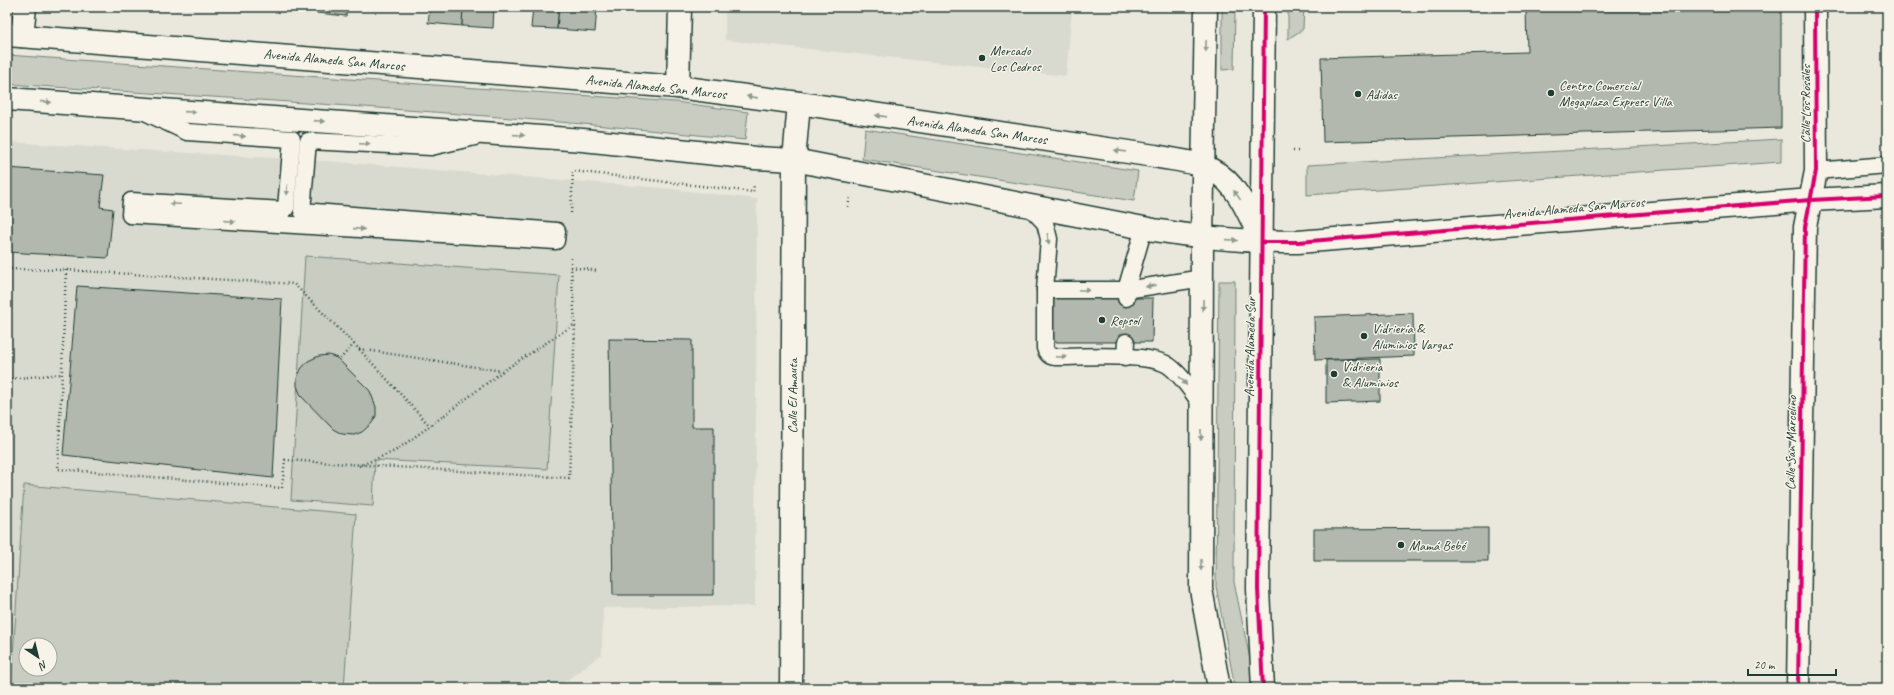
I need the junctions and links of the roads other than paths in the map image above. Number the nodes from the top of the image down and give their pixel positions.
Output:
1 (25, 7) edge
2 (680, 7) edge
3 (1206, 7) edge
4 (1264, 7) edge
5 (1815, 7) edge
6 (15, 35) edge
7 (678, 88) junction
8 (7, 99) edge
9 (799, 103) junction
10 (136, 108) junction
11 (490, 134) junction
12 (794, 160) junction
13 (1887, 165) edge
14 (1204, 166) junction
15 (1816, 171) junction
16 (1887, 196) edge
17 (1811, 200) junction
18 (1029, 206) junction
19 (1144, 228) junction
20 (1202, 238) junction
21 (1262, 242) junction
22 (1203, 278) junction
23 (1045, 290) junction
24 (1126, 294) junction
25 (1201, 404) junction
26 (791, 688) edge
27 (1219, 688) edge
28 (1263, 688) edge
29 (1798, 688) edge

1 - 6 main road
2 - 7 main road
3 -> 14 main road
4 - 21 main road, Avenida Alameda Sur
5 - 15 main road, Calle Los Rosales
6 - 7 main road, Avenida Alameda San Marcos
9 -> 7 main road, Avenida Alameda San Marcos
8 -> 10 main road, Avenida Alameda San Marcos
9 - 12 main road, Calle El Amauta
14 -> 9 main road, Avenida Alameda San Marcos
10 -> 11 main road, Avenida Alameda San Marcos
10 -> 11 lane
11 -> 12 main road, Avenida Alameda San Marcos
12 - 18 main road, Avenida Alameda San Marcos
12 - 26 main road, Calle El Amauta
13 - 15 lane
14 - 20 main road
21 -> 14 main road, Avenida Alameda San Marcos
15 - 17 main road, Calle Los Rosales
16 - 17 main road, Avenida Alameda San Marcos
17 - 21 main road, Avenida Alameda San Marcos
17 - 29 main road, Calle San Marcelino
18 - 19 main road, Avenida Alameda San Marcos
18 -> 23 lane
19 - 20 main road, Avenida Alameda San Marcos
19 - 24 lane
20 -> 21 main road, Avenida Alameda San Marcos
20 - 22 main road
21 - 28 main road, Avenida Alameda Sur
22 -> 24 lane
22 -> 25 main road
23 -> 24 lane
23 -> 25 lane
25 -> 27 main road

